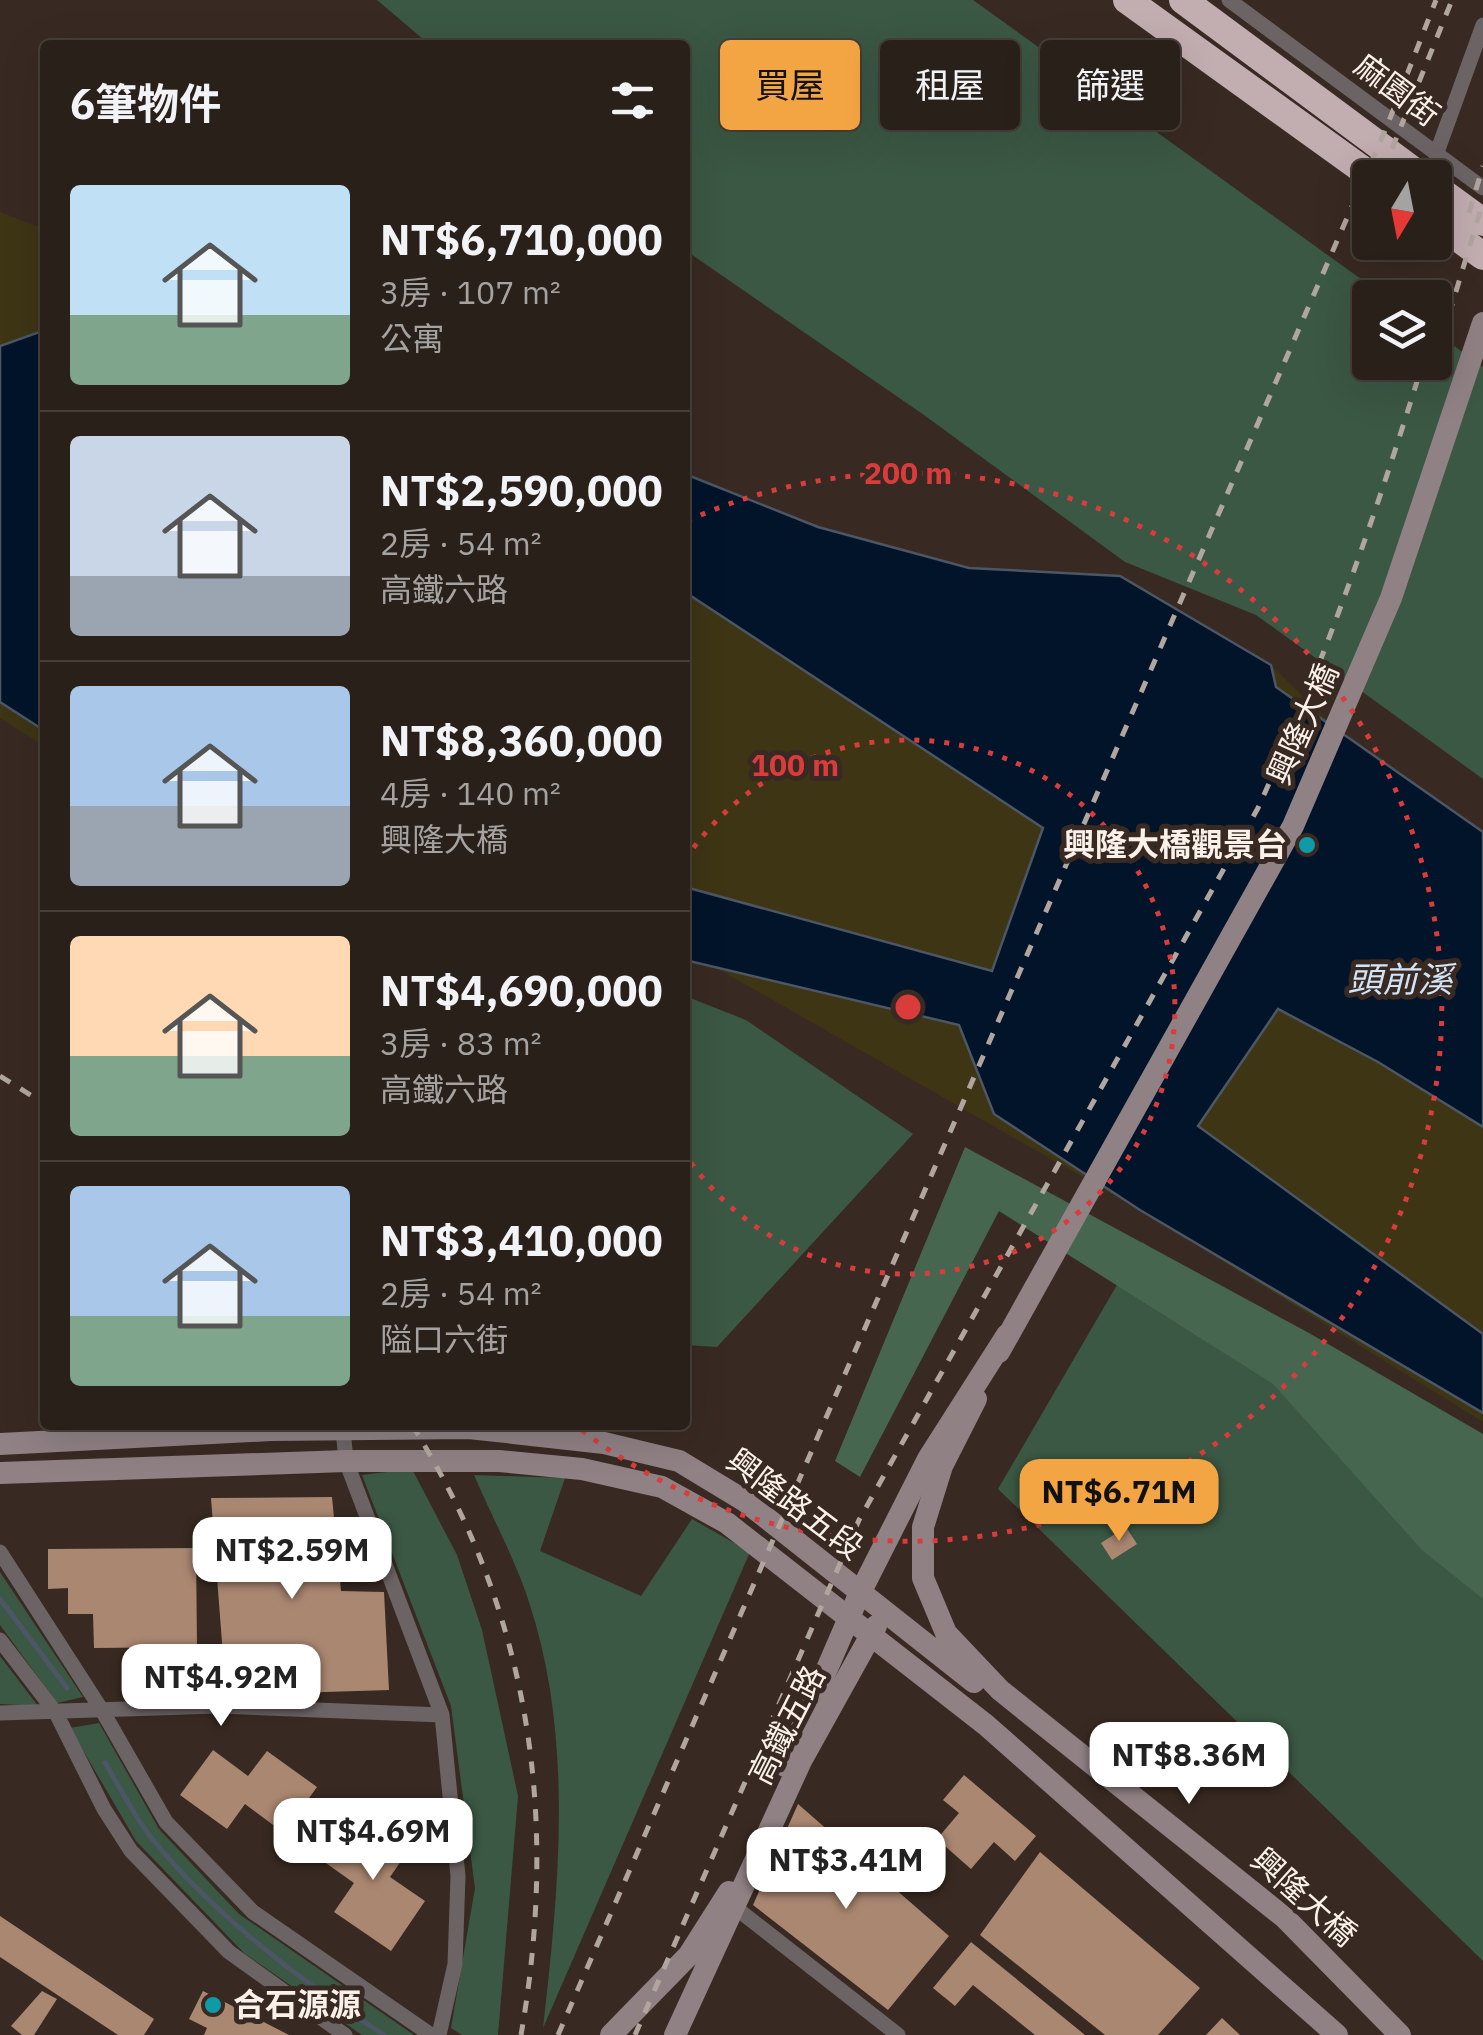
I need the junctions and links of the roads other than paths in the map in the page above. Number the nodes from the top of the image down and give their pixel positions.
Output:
1 (1127, 0) edge
2 (1183, 0) edge
3 (1229, 0) edge
4 (1483, 26) edge
5 (1420, 160) edge
6 (1422, 160) edge
7 (1431, 160) edge
8 (1352, 162) edge
9 (1452, 175) edge
10 (1483, 188) edge
11 (1452, 199) edge
12 (1483, 222) edge
13 (1452, 233) edge
14 (1483, 256) edge
15 (1483, 323) edge
16 (1008, 1336) junction
17 (320, 1430) edge
18 (343, 1430) edge
19 (492, 1430) edge
20 (0, 1444) edge
21 (346, 1461) junction
22 (0, 1473) edge
23 (0, 1552) edge
24 (885, 1611) junction
25 (869, 1637) junction
26 (0, 1640) edge
27 (103, 1712) junction
28 (0, 1713) edge
29 (56, 1713) junction
30 (442, 1716) junction
31 (734, 1898) junction
32 (345, 2035) edge
33 (435, 2035) edge
34 (611, 2035) edge
35 (675, 2035) edge
36 (898, 2035) edge
37 (1338, 2035) edge
38 (1399, 2035) edge

1 - 8 highway
2 - 5 highway
3 - 6 street, 麻園街
4 - 7 street
9 - 10 street, 麻園街
11 - 12 highway
13 - 14 highway
15 - 16 street, 興隆大橋
16 - 31 street, 興隆大橋, bridge
16 - 38 street, 興隆大橋, bridge
17 - 20 street, 興隆路五段
18 - 21 street
19 - 24 street, 興隆路五段
21 - 22 street, 興隆路五段
21 - 25 street, 興隆路五段
21 - 30 street
23 - 27 street
24 - 25 street, 高鐵五路
24 - 38 street, 興隆路五段
25 - 31 street, 高鐵五路
25 - 37 street, 興隆路五段
26 - 29 street
27 - 29 street
27 - 30 street
27 - 33 street
28 - 29 street
29 - 32 street
30 - 33 street
31 - 34 street, 高鐵五路
31 - 35 street, 高鐵五路
31 - 36 street

